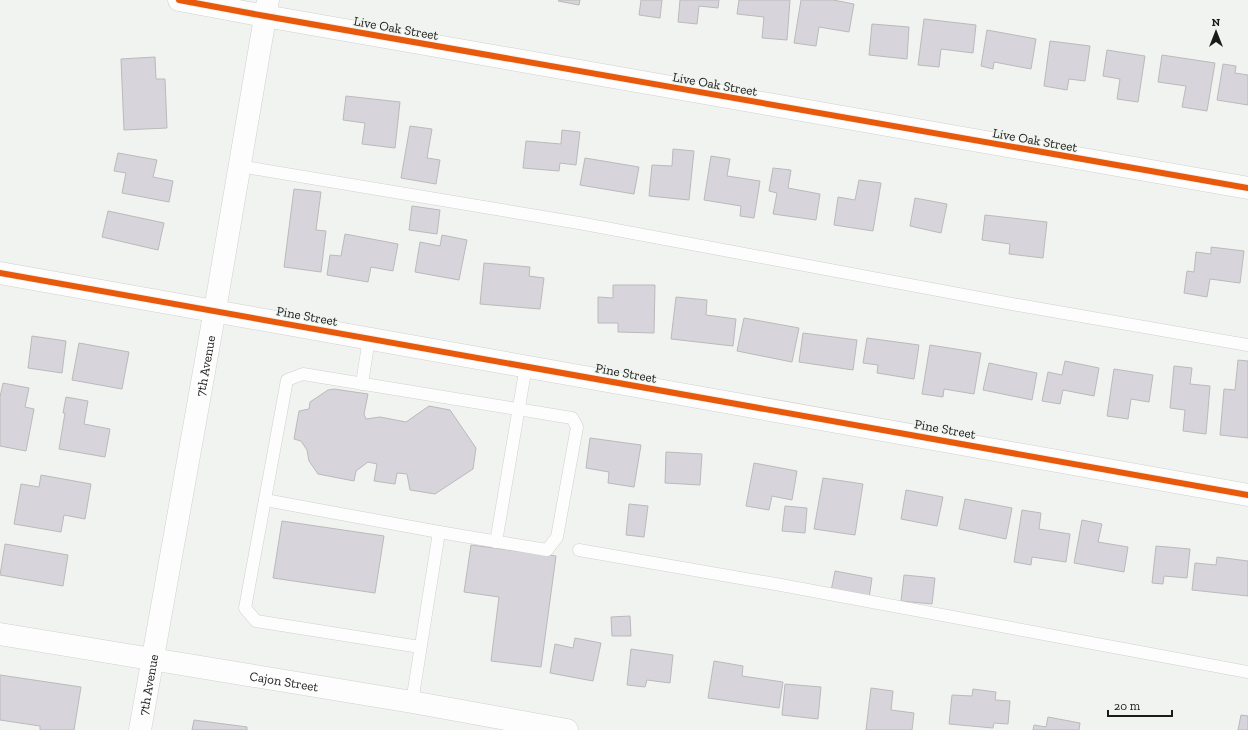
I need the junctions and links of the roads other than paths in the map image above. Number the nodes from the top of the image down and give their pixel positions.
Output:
1 (179, 0) edge
2 (266, 8) edge
3 (239, 166) junction
4 (1248, 188) edge
5 (0, 273) edge
6 (216, 310) junction
7 (369, 338) junction
8 (1248, 344) edge
9 (526, 366) junction
10 (362, 384) junction
11 (518, 409) junction
12 (1248, 495) edge
13 (265, 500) junction
14 (439, 532) junction
15 (496, 542) junction
16 (579, 550) dead end
17 (0, 634) edge
18 (420, 647) junction
19 (153, 660) junction
20 (1248, 672) edge
21 (412, 702) junction
22 (140, 730) edge
23 (567, 730) edge

1 - 2 street, Live Oak Street
2 - 3 street, 7th Avenue
2 - 4 street, Live Oak Street
3 - 6 street, 7th Avenue
3 - 8 lane
5 - 6 street, Pine Street
6 - 7 street, Pine Street
6 - 19 street, 7th Avenue
7 - 9 street, Pine Street
7 - 10 lane
9 - 11 lane
9 - 12 street, Pine Street
10 - 11 lane
10 - 13 lane
11 - 15 lane
11 - 15 lane
13 - 14 lane
13 - 18 lane
14 - 15 lane
14 - 18 lane
16 - 20 lane
17 - 19 street, Cajon Street
18 - 21 lane
19 - 21 street, Cajon Street
19 - 22 street, 7th Avenue
21 - 23 street, Cajon Street

